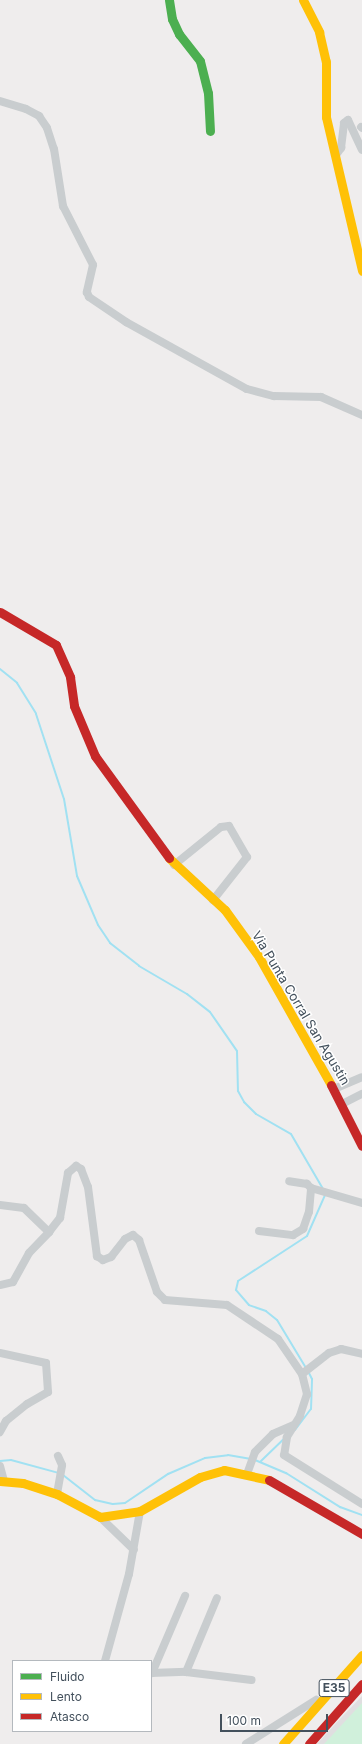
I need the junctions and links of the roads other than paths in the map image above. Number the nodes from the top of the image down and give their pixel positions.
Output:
1 (170, 0) edge
2 (302, 0) edge
3 (0, 101) edge
4 (210, 131) dead end
5 (362, 150) edge
6 (336, 155) junction
7 (362, 270) edge
8 (362, 415) edge
9 (0, 612) edge
10 (174, 865) junction
11 (213, 900) junction
12 (362, 1077) edge
13 (334, 1089) junction
14 (362, 1094) edge
15 (342, 1104) junction
16 (362, 1146) edge
17 (289, 1181) dead end
18 (311, 1188) junction
19 (362, 1203) edge
20 (0, 1205) edge
21 (259, 1231) dead end
22 (49, 1232) junction
23 (0, 1285) edge
24 (0, 1353) edge
25 (362, 1354) edge
26 (303, 1373) junction
27 (293, 1426) junction
28 (0, 1432) edge
29 (58, 1456) dead end
30 (0, 1467) edge
31 (248, 1470) junction
32 (2, 1481) edge
33 (57, 1494) junction
34 (362, 1504) edge
35 (140, 1511) junction
36 (100, 1517) junction
37 (362, 1534) edge
38 (134, 1550) junction
39 (185, 1596) dead end
40 (217, 1598) dead end
41 (362, 1655) edge
42 (105, 1660) edge
43 (186, 1672) junction
44 (152, 1673) edge
45 (252, 1680) dead end
46 (362, 1684) edge
47 (333, 1689) junction
48 (246, 1744) edge
49 (283, 1744) edge
50 (309, 1744) edge

1 - 4 main road
2 - 6 main road
3 - 8 street
5 - 6 street
6 - 7 main road
9 - 10 main road, Via Punta Corral San Agustin
10 - 11 main road, Via Punta Corral San Agustin
10 - 11 street
11 - 13 main road, Via Punta Corral San Agustin
12 - 13 street
13 - 15 main road, Via Punta Corral San Agustin
14 - 15 street
15 - 16 main road, Via Punta Corral San Agustin
17 - 18 street
18 - 19 street
18 - 21 street
20 - 22 street
22 - 23 street
22 - 26 street
24 - 28 street
25 - 26 street
26 - 27 street
27 - 31 street
27 - 34 street
29 - 33 street
30 - 32 street
31 - 35 main road
31 - 37 main road
32 - 33 main road
33 - 36 main road
35 - 36 main road
35 - 38 street
36 - 38 street
38 - 42 street
39 - 44 street
40 - 43 street
41 - 47 main road, E35
43 - 44 street
43 - 45 street
46 - 50 main road, E35
47 - 48 street
47 - 49 main road, E35

